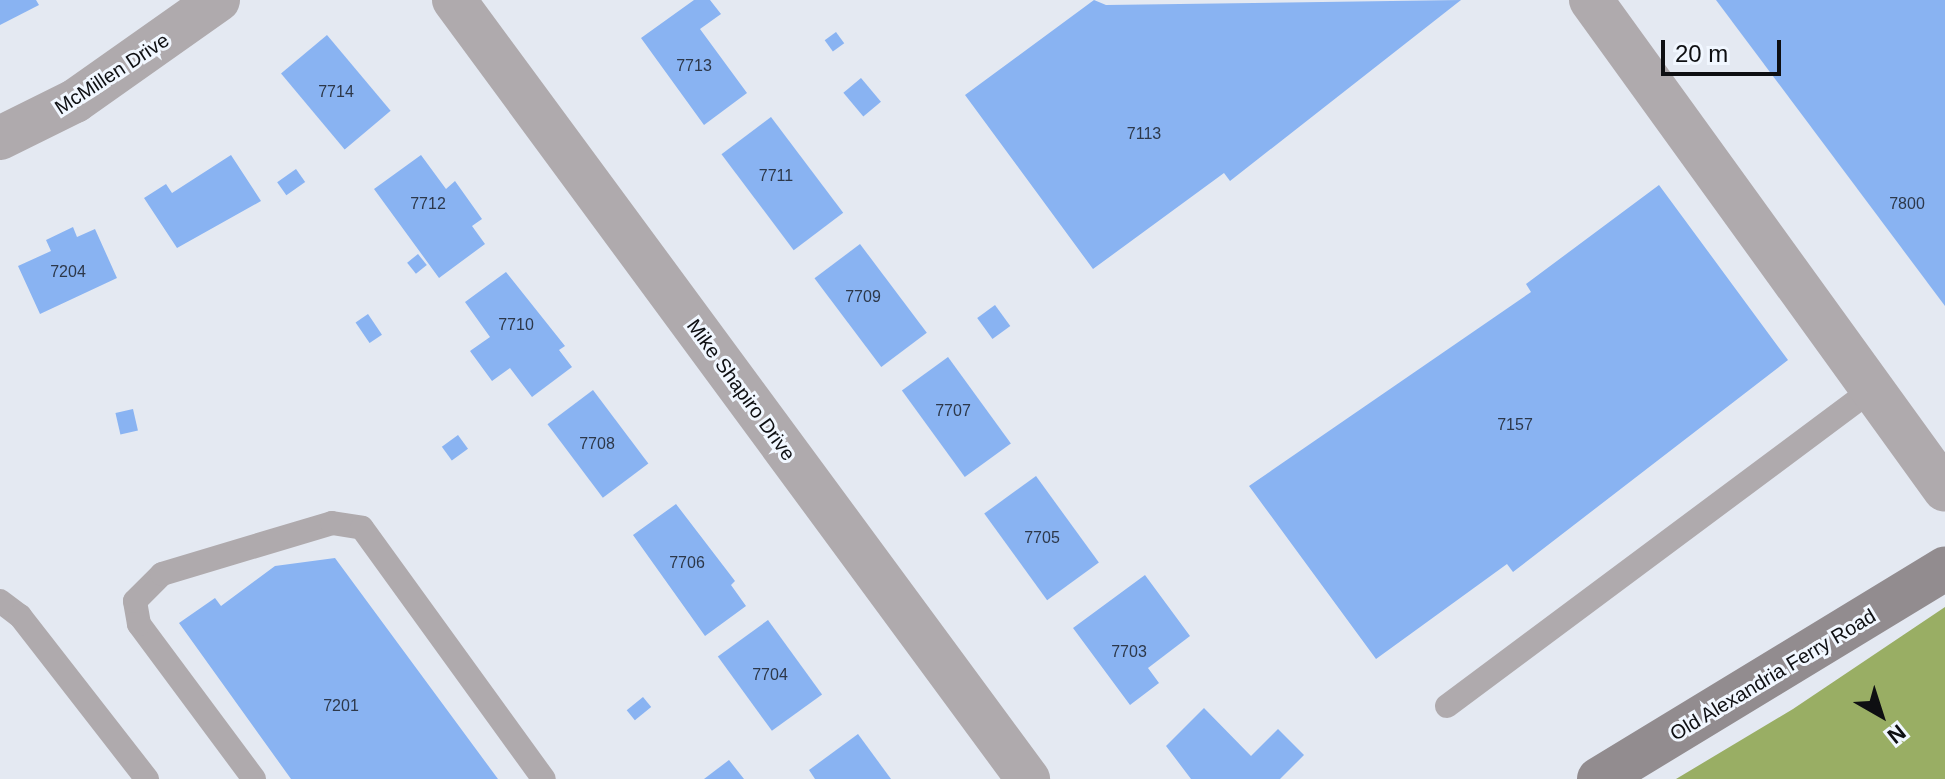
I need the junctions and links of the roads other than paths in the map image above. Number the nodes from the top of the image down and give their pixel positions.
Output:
1 (218, 0) edge
2 (454, 0) edge
3 (1591, 0) edge
4 (0, 138) edge
5 (1874, 388) junction
6 (1945, 490) edge
7 (1945, 569) edge
8 (0, 601) edge
9 (1447, 706) dead end
10 (147, 779) edge
11 (254, 779) edge
12 (544, 779) edge
13 (1028, 779) edge
14 (1599, 779) edge

1 - 4 street, McMillen Drive
2 - 13 street, Mike Shapiro Drive
3 - 5 street
5 - 6 street
5 - 9 lane
7 - 14 main road, Old Alexandria Ferry Road
8 - 10 lane
11 - 12 lane

